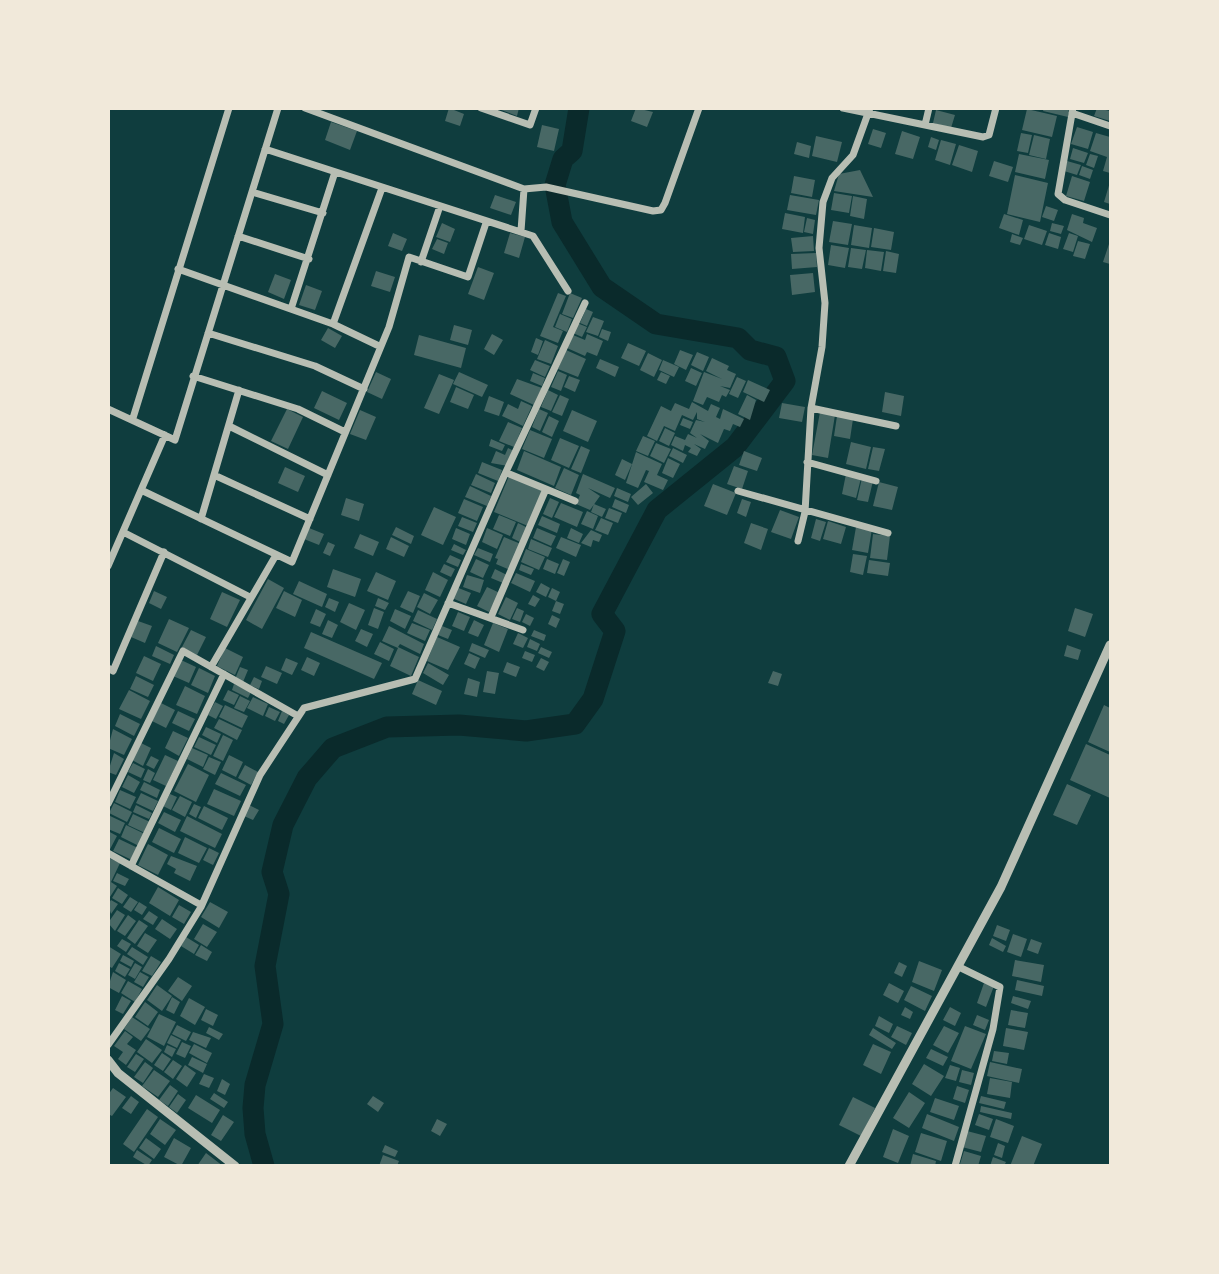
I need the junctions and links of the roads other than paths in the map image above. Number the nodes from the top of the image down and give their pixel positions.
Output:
1 (229, 108) edge
2 (278, 108) edge
3 (305, 108) edge
4 (481, 108) edge
5 (536, 108) edge
6 (699, 108) edge
7 (843, 108) edge
8 (929, 108) edge
9 (996, 108) edge
10 (869, 110) edge
11 (1072, 111) edge
12 (925, 125) junction
13 (1111, 126) edge
14 (265, 149) junction
15 (335, 172) junction
16 (382, 188) junction
17 (524, 189) junction
18 (252, 192) junction
19 (440, 206) junction
20 (323, 213) junction
21 (1111, 215) edge
22 (486, 222) junction
23 (521, 231) junction
24 (238, 236) junction
25 (309, 259) junction
26 (421, 262) junction
27 (178, 269) junction
28 (222, 284) junction
29 (569, 291) dead end
30 (585, 303) dead end
31 (291, 309) junction
32 (333, 324) junction
33 (208, 333) junction
34 (379, 346) junction
35 (193, 376) junction
36 (364, 389) junction
37 (239, 390) junction
38 (811, 408) junction
39 (108, 409) edge
40 (133, 418) junction
41 (229, 426) junction
42 (895, 426) dead end
43 (345, 432) junction
44 (165, 435) junction
45 (807, 461) junction
46 (507, 474) junction
47 (214, 475) junction
48 (328, 475) junction
49 (876, 481) dead end
50 (546, 489) junction
51 (141, 490) junction
52 (738, 491) dead end
53 (575, 501) dead end
54 (805, 512) junction
55 (201, 519) junction
56 (310, 519) junction
57 (123, 532) junction
58 (888, 533) dead end
59 (797, 541) dead end
60 (164, 552) junction
61 (276, 555) junction
62 (108, 566) edge
63 (250, 597) junction
64 (448, 603) junction
65 (491, 617) junction
66 (523, 630) dead end
67 (1111, 645) edge
68 (211, 667) junction
69 (108, 668) edge
70 (224, 674) junction
71 (298, 716) junction
72 (108, 804) edge
73 (108, 853) edge
74 (131, 866) junction
75 (201, 905) junction
76 (959, 967) junction
77 (108, 1045) edge
78 (108, 1060) edge
79 (235, 1166) edge
80 (849, 1166) edge
81 (955, 1166) edge

1 - 27 street
2 - 14 street
3 - 17 street
4 - 5 street
6 - 17 street
7 - 10 street
8 - 12 street
9 - 12 street
10 - 12 street
10 - 38 street
11 - 13 street
11 - 21 street
14 - 15 street
14 - 18 street
15 - 16 street
15 - 20 street
16 - 19 street
16 - 32 street
17 - 23 street
18 - 20 street
18 - 24 street
19 - 22 street
19 - 26 street
20 - 25 street
22 - 23 street
22 - 26 street
23 - 29 street
24 - 25 street
24 - 28 street
25 - 31 street
26 - 34 street
27 - 28 street
27 - 40 street
28 - 31 street
28 - 33 street
30 - 46 street
31 - 32 street
32 - 34 street
33 - 35 street
33 - 36 street
34 - 36 street
35 - 37 street
35 - 44 street
36 - 43 street
37 - 41 street
37 - 43 street
38 - 42 street
38 - 45 street
39 - 40 street
40 - 44 street
41 - 47 street
41 - 48 street
43 - 48 street
44 - 51 street
45 - 49 street
45 - 54 street
46 - 50 street
46 - 64 street
47 - 55 street
47 - 56 street
48 - 56 street
50 - 53 street
50 - 65 street
51 - 55 street
51 - 57 street
52 - 54 street
54 - 58 street
54 - 59 street
55 - 61 street
56 - 61 street
57 - 60 street
57 - 62 street
60 - 63 street
60 - 69 street
61 - 63 street
63 - 68 street
64 - 65 street
64 - 71 street
65 - 66 street
67 - 76 street
68 - 70 street
68 - 72 street
70 - 71 street
70 - 74 street
71 - 75 street
73 - 74 street
74 - 75 street
75 - 77 street
76 - 80 street
76 - 81 street
78 - 79 street

